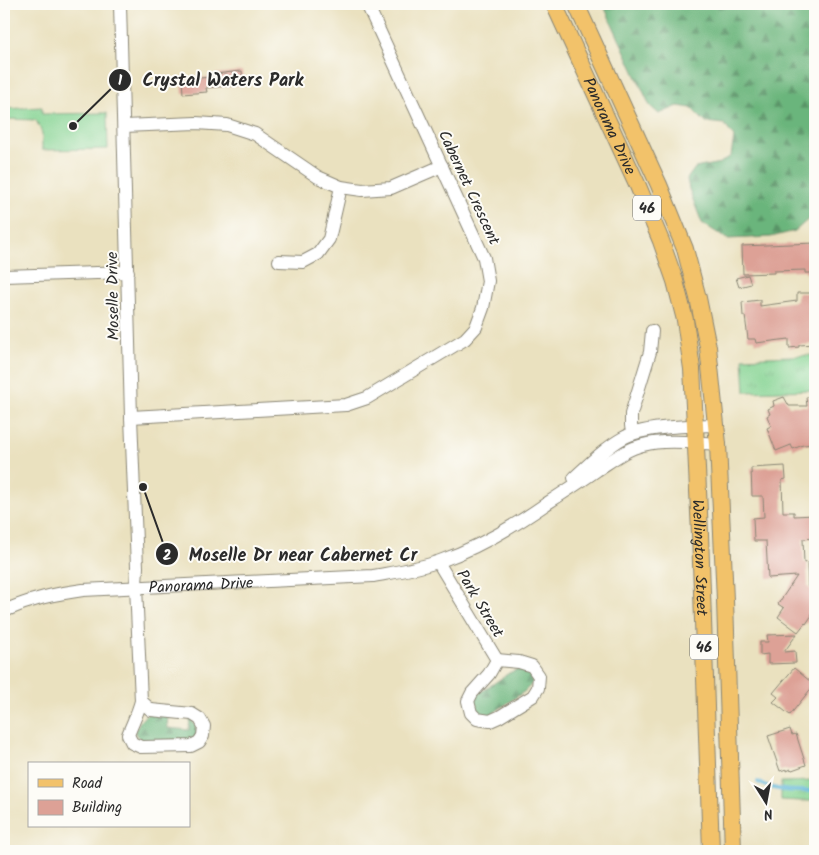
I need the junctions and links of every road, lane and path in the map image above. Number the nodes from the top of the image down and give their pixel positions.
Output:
1 (120, 4) edge
2 (367, 4) edge
3 (554, 4) edge
4 (576, 4) edge
5 (124, 126) junction
6 (442, 166) junction
7 (341, 187) junction
8 (279, 261) dead end
9 (128, 272) junction
10 (4, 276) edge
11 (652, 331) dead end
12 (131, 417) junction
13 (716, 425) junction
14 (695, 426) junction
15 (632, 434) junction
16 (695, 443) junction
17 (718, 444) junction
18 (536, 512) junction
19 (438, 562) junction
20 (136, 586) junction
21 (4, 611) edge
22 (497, 660) junction
23 (141, 701) junction
24 (711, 851) edge
25 (733, 851) edge

1 - 5 street, Moselle Drive
2 - 6 street, Cabernet Crescent
3 - 14 main road, Panorama Drive / 46
4 - 13 main road, Panorama Drive / 46
5 - 7 street
5 - 9 street, Moselle Drive
6 - 7 street
6 - 12 street, Cabernet Crescent
7 - 8 street
9 - 10 street
9 - 12 street, Moselle Drive
11 - 15 street
12 - 20 street, Moselle Drive
13 - 14 street, Panorama Drive
13 - 17 main road, Panorama Drive / 46
14 - 15 street, Panorama Drive
14 - 16 main road, Panorama Drive / 46
15 - 18 street, Panorama Drive
16 - 17 street, Panorama Drive
16 - 18 street, Panorama Drive
16 - 24 main road, Wellington Street / 46
17 - 25 main road, Wellington Street / 46
18 - 19 street, Panorama Drive
19 - 20 street, Panorama Drive
19 - 22 street, Park Street
20 - 21 street, Panorama Drive
20 - 23 street, Moselle Drive
22 - 22 street, Park Street
23 - 23 street

